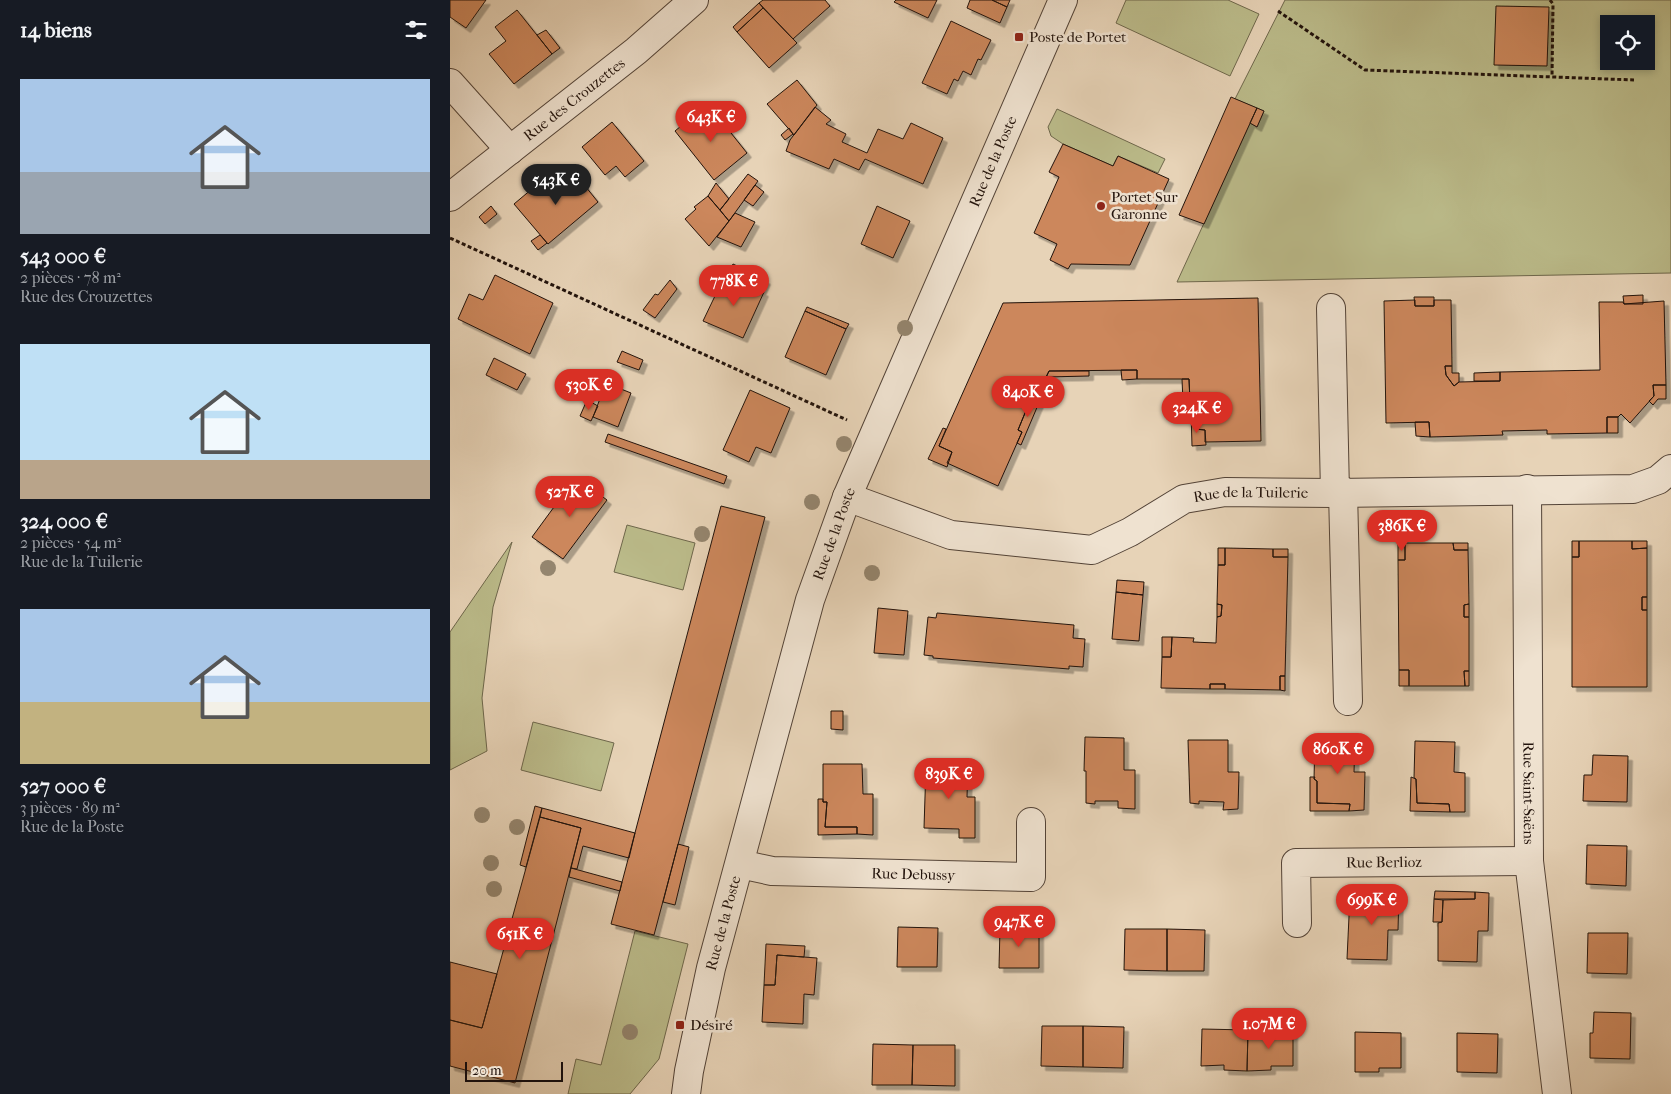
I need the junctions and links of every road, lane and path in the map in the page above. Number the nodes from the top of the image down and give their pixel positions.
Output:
1 (694, 0) edge
2 (1063, 0) edge
3 (1550, 0) edge
4 (1278, 11) dead end
5 (1552, 77) junction
6 (1634, 80) dead end
7 (450, 83) edge
8 (510, 150) junction
9 (450, 196) edge
10 (450, 238) edge
11 (1331, 308) dead end
12 (875, 432) junction
13 (1671, 469) edge
14 (1527, 489) junction
15 (1339, 492) junction
16 (847, 497) junction
17 (1348, 701) dead end
18 (1031, 822) dead end
19 (1529, 861) junction
20 (740, 864) junction
21 (1297, 923) dead end
22 (686, 1094) edge
23 (1557, 1094) edge

1 - 8 street, Rue des Crouzettes
2 - 12 street, Rue de la Poste
3 - 5 path
4 - 5 path
5 - 6 path
7 - 8 street
8 - 9 street, Rue des Crouzettes
10 - 12 path
11 - 15 street
12 - 16 street, Rue de la Poste
13 - 14 street, Rue de la Tuilerie
14 - 15 street, Rue de la Tuilerie
14 - 19 street, Rue Saint-Saëns
15 - 16 street, Rue de la Tuilerie
15 - 17 street
16 - 20 street, Rue de la Poste
18 - 20 street, Rue Debussy
19 - 21 street, Rue Berlioz
19 - 23 street, Rue Saint-Saëns
20 - 22 street, Rue de la Poste

